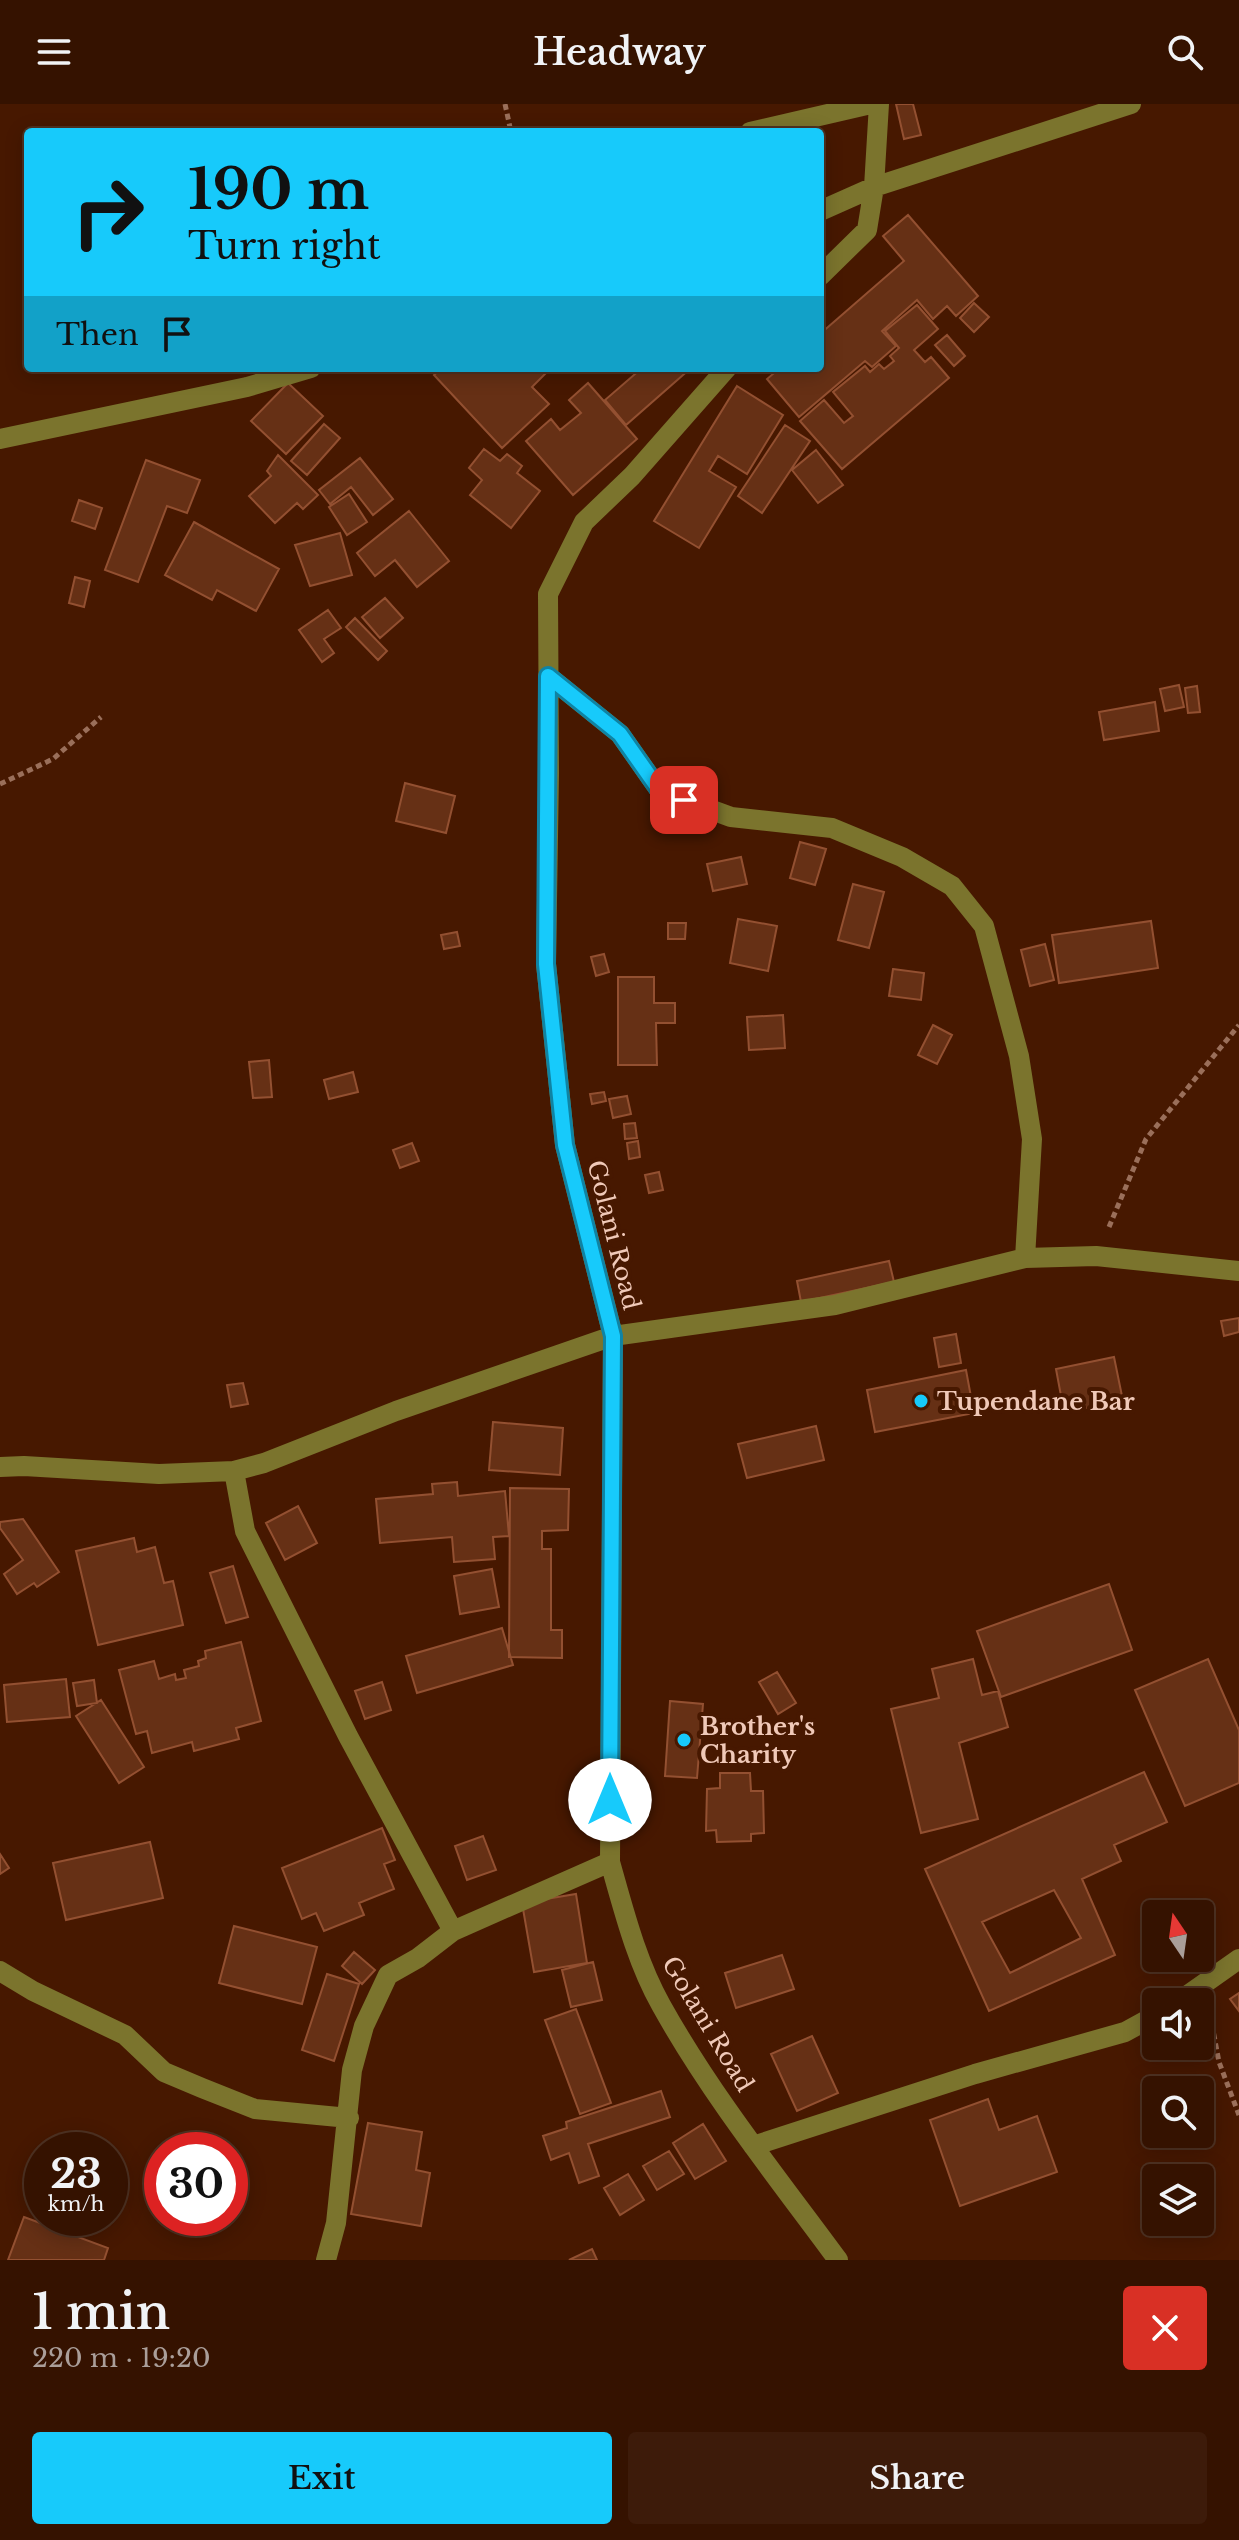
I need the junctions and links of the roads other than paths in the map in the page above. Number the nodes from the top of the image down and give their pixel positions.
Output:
1 (871, 104) edge
2 (879, 104) edge
3 (1131, 104) edge
4 (767, 128) edge
5 (874, 187) junction
6 (824, 209) edge
7 (824, 272) edge
8 (298, 372) edge
9 (723, 372) edge
10 (0, 439) edge
11 (548, 676) junction
12 (1025, 1258) junction
13 (1239, 1271) edge
14 (613, 1336) junction
15 (0, 1467) edge
16 (234, 1471) junction
17 (610, 1862) junction
18 (453, 1931) junction
19 (1239, 1959) edge
20 (0, 1971) edge
21 (1196, 1988) edge
22 (1142, 2023) edge
23 (349, 2118) junction
24 (753, 2146) junction
25 (326, 2260) edge
26 (838, 2260) edge

1 - 4 street
2 - 5 street
3 - 5 street
5 - 6 street
5 - 7 street
8 - 10 street
9 - 11 street, Golani Road
11 - 12 street
11 - 14 street, Golani Road
12 - 13 street
12 - 14 street
14 - 16 street
14 - 17 street, Golani Road
15 - 16 street
16 - 18 street
17 - 18 street
17 - 24 street, Golani Road
18 - 23 street
19 - 21 street
20 - 23 street
22 - 24 street
23 - 25 street
24 - 26 street, Golani Road

